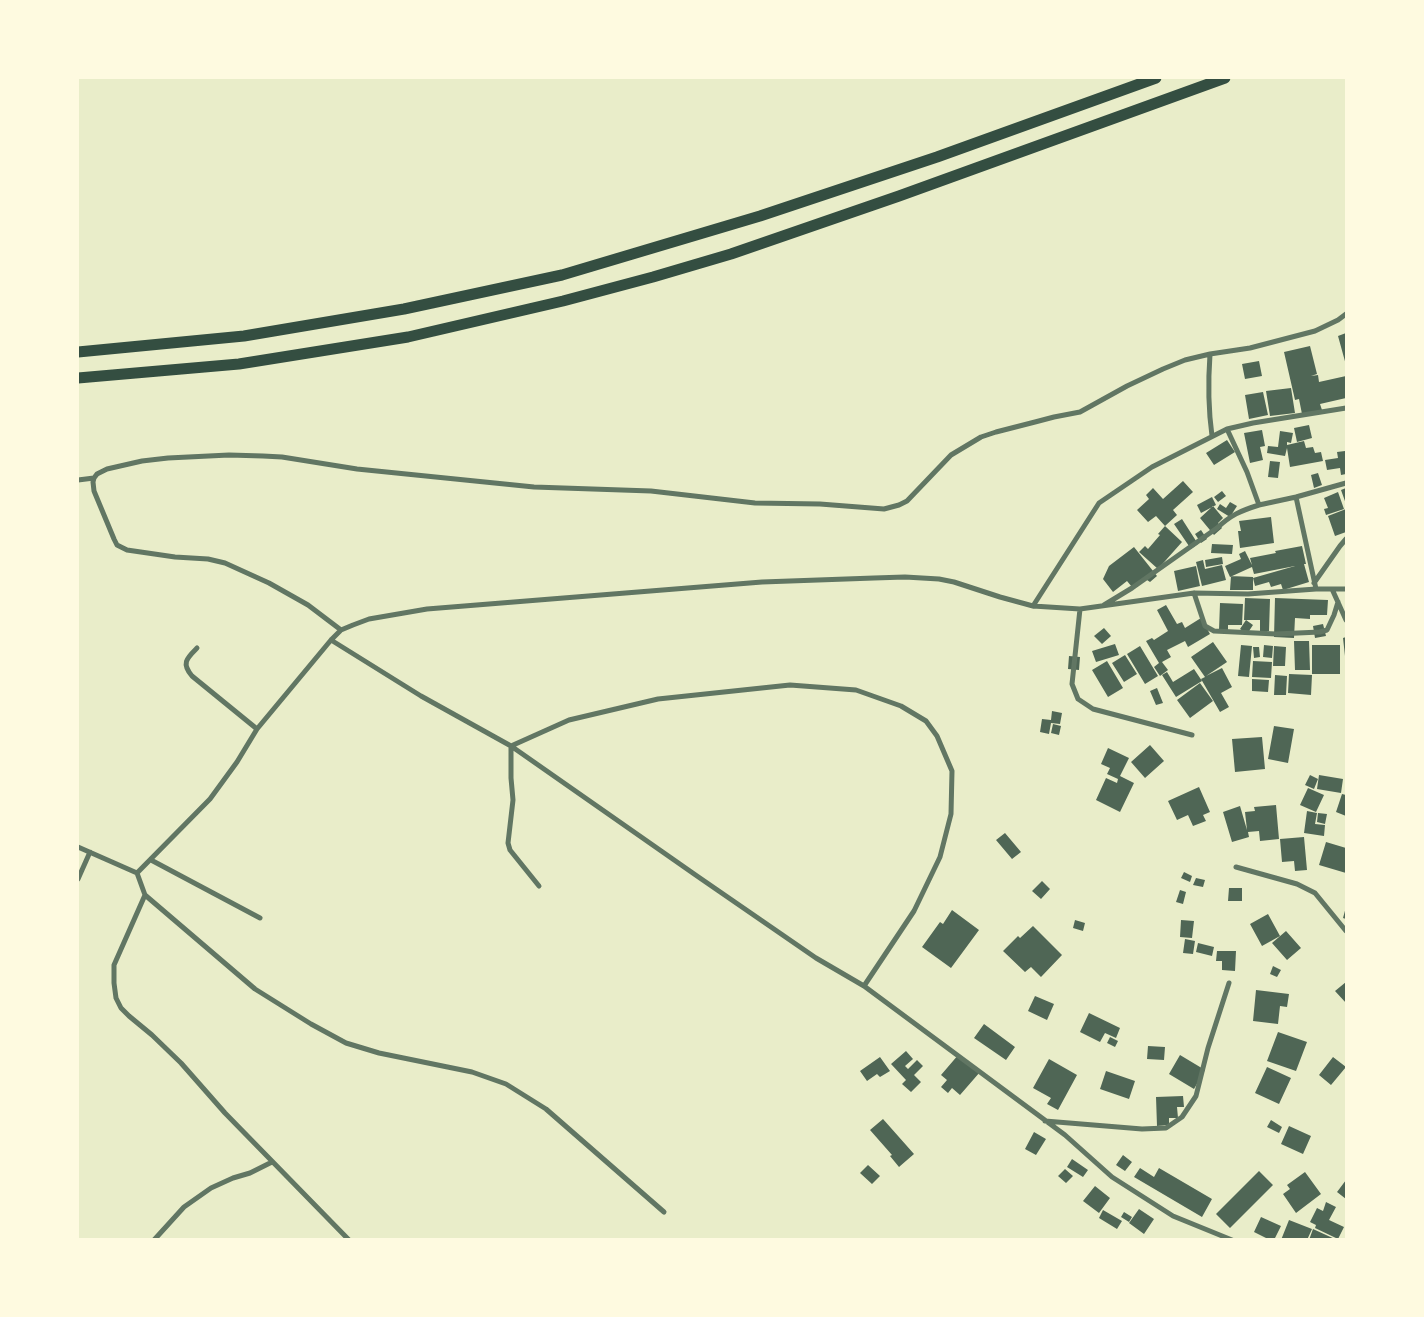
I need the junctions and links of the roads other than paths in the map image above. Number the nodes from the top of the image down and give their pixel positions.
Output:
1 (1156, 78) edge
2 (1225, 78) edge
3 (1346, 314) edge
4 (78, 352) edge
5 (1210, 354) junction
6 (78, 378) edge
7 (1346, 408) edge
8 (1227, 429) junction
9 (1212, 436) junction
10 (94, 478) junction
11 (78, 480) edge
12 (1346, 483) edge
13 (1296, 497) junction
14 (1259, 505) junction
15 (1346, 539) edge
16 (1315, 586) junction
17 (1332, 589) junction
18 (1346, 589) edge
19 (1194, 593) junction
20 (1338, 602) junction
21 (1033, 606) junction
22 (1102, 606) junction
23 (1080, 609) junction
24 (1346, 620) edge
25 (342, 630) junction
26 (331, 640) junction
27 (197, 648) dead end
28 (257, 729) junction
29 (1192, 735) dead end
30 (511, 746) junction
31 (78, 847) edge
32 (90, 852) junction
33 (151, 860) junction
34 (1236, 867) dead end
35 (137, 873) junction
36 (78, 879) edge
37 (538, 886) dead end
38 (145, 895) junction
39 (260, 918) dead end
40 (1346, 931) edge
41 (1229, 983) dead end
42 (864, 986) junction
43 (1045, 1121) junction
44 (272, 1162) junction
45 (664, 1212) dead end
46 (154, 1240) edge
47 (349, 1240) edge
48 (1232, 1240) edge

1 - 4 highway
2 - 6 highway
3 - 5 street
5 - 9 street
5 - 10 street
7 - 8 street
8 - 9 street
8 - 14 street
9 - 21 street
10 - 11 street
10 - 25 street
12 - 13 street
13 - 14 street
13 - 16 street
14 - 22 street
15 - 16 street
16 - 17 street
16 - 19 street
17 - 18 street
17 - 20 street
19 - 20 street
19 - 22 street
20 - 24 street
21 - 23 street
21 - 25 street
22 - 23 street
23 - 29 street
25 - 26 street
26 - 28 street
26 - 30 street
27 - 28 street
28 - 33 street
30 - 37 street
30 - 42 street
30 - 42 street
31 - 32 street
32 - 35 street
32 - 36 street
33 - 35 street
33 - 39 street
34 - 40 street
35 - 38 street
38 - 44 street
38 - 45 street
41 - 43 street
42 - 43 street
43 - 48 street
44 - 46 street
44 - 47 street

